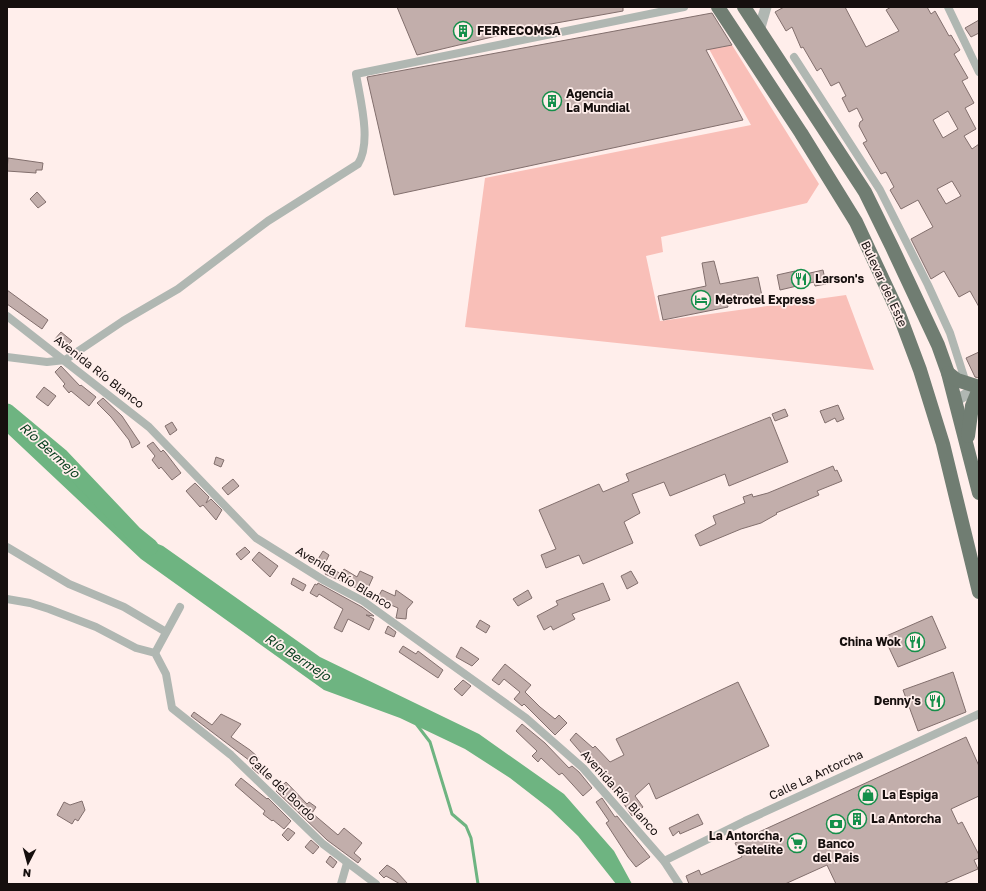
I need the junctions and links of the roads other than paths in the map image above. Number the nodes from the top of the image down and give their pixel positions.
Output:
1 (684, 7) edge
2 (718, 7) edge
3 (744, 7) edge
4 (766, 7) edge
5 (948, 7) edge
6 (759, 31) junction
7 (794, 56) dead end
8 (979, 72) edge
9 (7, 316) edge
10 (7, 356) edge
11 (66, 360) junction
12 (948, 373) junction
13 (976, 387) edge
14 (955, 401) junction
15 (967, 446) junction
16 (979, 493) edge
17 (7, 547) edge
18 (979, 592) edge
19 (7, 599) edge
20 (180, 608) dead end
21 (166, 632) junction
22 (155, 653) junction
23 (979, 714) edge
24 (664, 861) junction
25 (347, 863) junction
26 (341, 884) edge
27 (376, 884) edge
28 (679, 884) edge

1 - 11 street
2 - 18 highway, Bulevar del Este
3 - 6 highway, Bulevar del Este
4 - 6 street
5 - 8 street
6 - 12 highway, Bulevar del Este
7 - 13 street
9 - 11 street, Avenida Río Blanco
10 - 11 street
11 - 24 street, Avenida Río Blanco
12 - 13 highway
12 - 14 highway, Bulevar del Este
13 - 14 street
13 - 15 highway
14 - 15 highway, Bulevar del Este
15 - 16 highway, Bulevar del Este
17 - 21 street
19 - 22 street
20 - 21 street
21 - 22 street
22 - 25 street, Calle del Bordo
23 - 24 street, Calle La Antorcha
24 - 28 street, Avenida Río Blanco
25 - 26 street
25 - 27 street, Calle del Bordo

